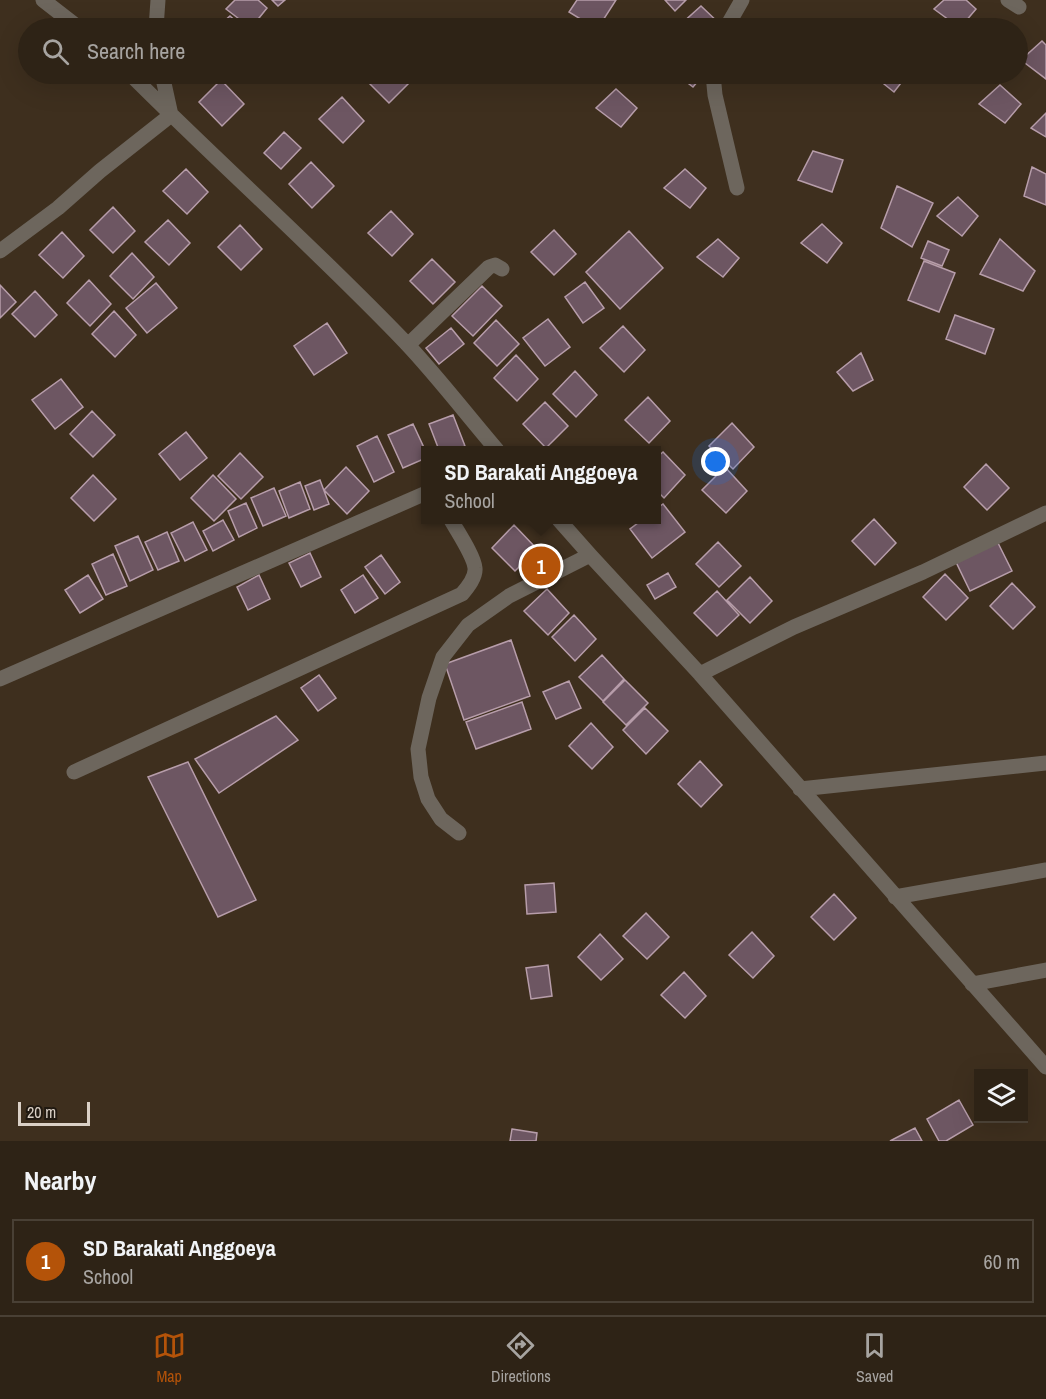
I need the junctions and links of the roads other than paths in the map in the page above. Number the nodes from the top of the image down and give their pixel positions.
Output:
1 (43, 0) edge
2 (158, 0) edge
3 (742, 0) edge
4 (66, 18) edge
5 (157, 18) edge
6 (732, 18) edge
7 (140, 84) edge
8 (164, 84) edge
9 (714, 84) edge
10 (171, 115) junction
11 (737, 188) dead end
12 (0, 250) edge
13 (502, 269) dead end
14 (408, 345) junction
15 (494, 446) edge
16 (421, 495) edge
17 (1046, 513) edge
18 (454, 524) edge
19 (563, 524) edge
20 (590, 555) junction
21 (700, 674) junction
22 (0, 679) edge
23 (1046, 763) edge
24 (74, 772) dead end
25 (800, 789) junction
26 (459, 833) dead end
27 (1046, 870) edge
28 (895, 897) junction
29 (1046, 970) edge
30 (972, 984) junction
31 (1046, 1067) edge

1 - 4 street
2 - 5 street
3 - 6 street
7 - 10 street
8 - 10 street
9 - 11 street
10 - 12 street
10 - 14 street
13 - 14 street
14 - 15 street
16 - 22 street
17 - 21 street
18 - 24 street
19 - 20 street
20 - 21 street
20 - 26 street
21 - 25 street
23 - 25 street
25 - 28 street
27 - 28 street
28 - 30 street
29 - 30 street
30 - 31 street

